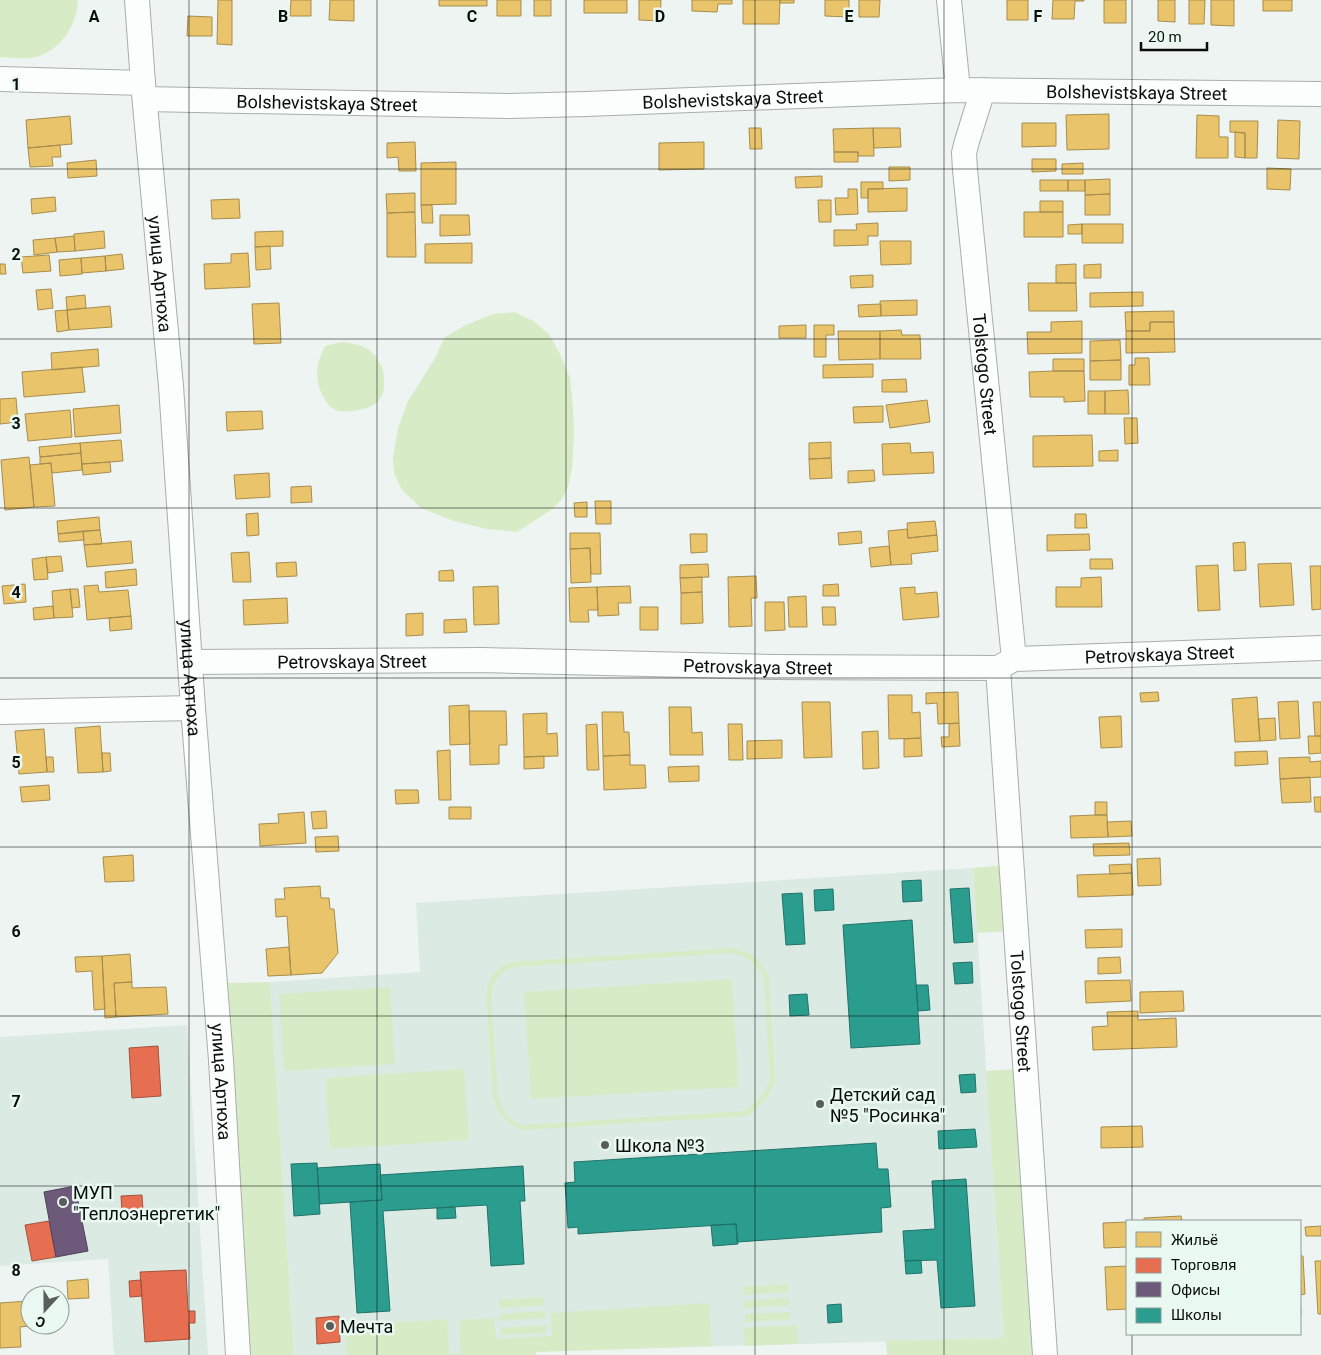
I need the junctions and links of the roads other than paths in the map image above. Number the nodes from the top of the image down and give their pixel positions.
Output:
1 (137, 0) edge
2 (950, 0) edge
3 (0, 79) edge
4 (958, 90) junction
5 (983, 90) junction
6 (144, 91) junction
7 (1321, 94) edge
8 (1321, 648) edge
9 (190, 662) junction
10 (1006, 664) junction
11 (193, 708) junction
12 (0, 712) edge
13 (238, 1355) edge
14 (1045, 1355) edge

1 - 6 street, улица Артюха
2 - 4 street
3 - 6 street, Bolshevistskaya Street
4 - 5 street, Bolshevistskaya Street
4 - 6 street, Bolshevistskaya Street
5 - 7 street, Bolshevistskaya Street
5 - 10 street, Tolstogo Street
6 - 9 street, улица Артюха
8 - 10 street, Petrovskaya Street
9 - 10 street, Petrovskaya Street
9 - 11 street, улица Артюха
10 - 14 street, Tolstogo Street
11 - 12 street
11 - 13 street, улица Артюха

